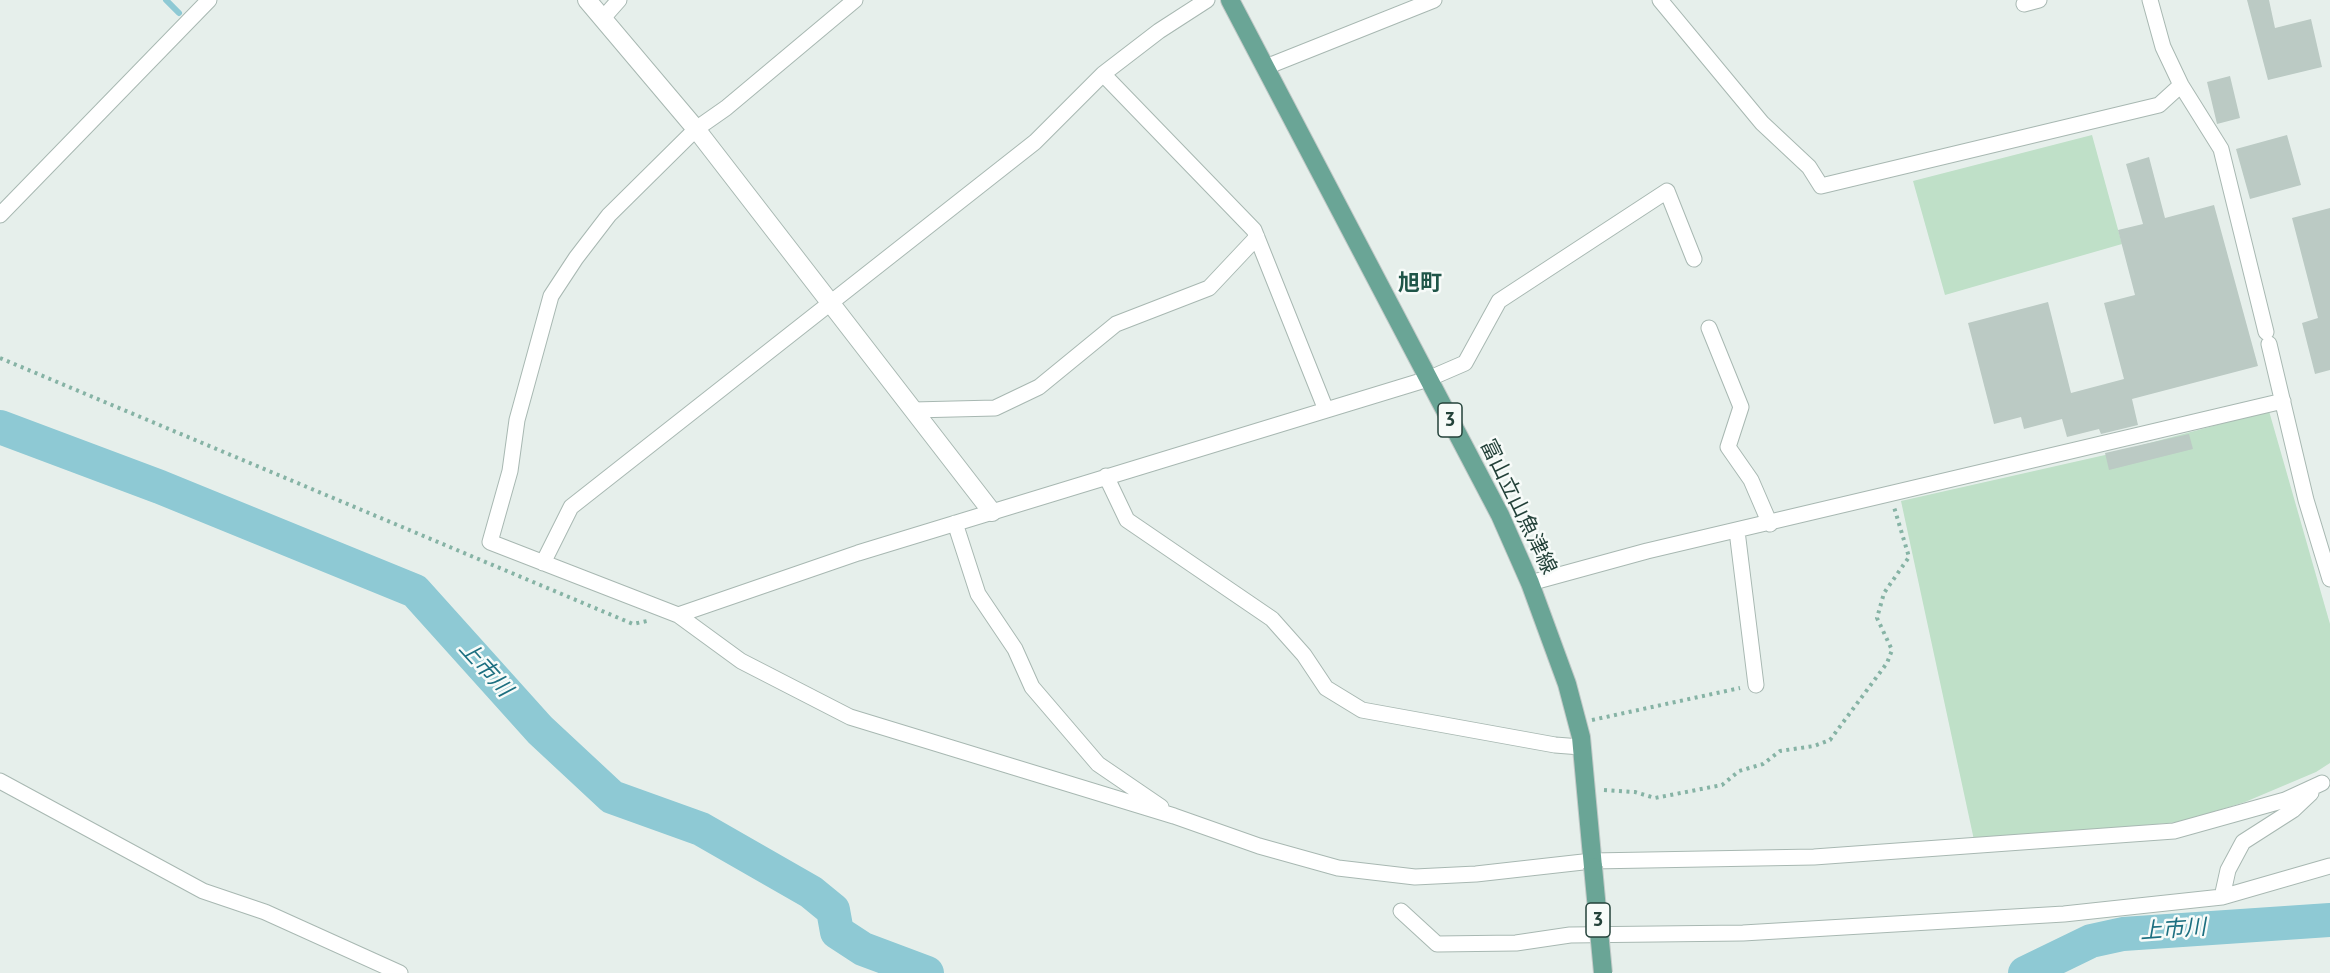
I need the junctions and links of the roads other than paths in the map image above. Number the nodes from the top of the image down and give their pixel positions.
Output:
1 (209, 0) edge
2 (587, 0) edge
3 (619, 0) edge
4 (855, 0) edge
5 (1207, 0) edge
6 (1230, 0) edge
7 (1434, 0) edge
8 (1660, 0) edge
9 (2040, 0) edge
10 (2150, 0) edge
11 (2024, 4) dead end
12 (604, 17) junction
13 (1266, 67) junction
14 (1103, 74) junction
15 (2181, 85) junction
16 (696, 129) junction
17 (0, 215) edge
18 (1257, 237) junction
19 (1694, 259) dead end
20 (830, 303) junction
21 (1709, 328) dead end
22 (1428, 379) junction
23 (2283, 401) junction
24 (913, 410) junction
25 (1326, 411) junction
26 (1106, 476) junction
27 (992, 512) junction
28 (955, 524) junction
29 (1770, 524) junction
30 (1737, 531) junction
31 (543, 563) junction
32 (2330, 579) edge
33 (1530, 583) junction
34 (678, 615) junction
35 (1756, 685) road end
36 (1581, 747) junction
37 (2326, 780) edge
38 (0, 781) edge
39 (1174, 816) junction
40 (1592, 864) junction
41 (2330, 866) edge
42 (2222, 897) junction
43 (1401, 911) dead end
44 (400, 973) edge
45 (1603, 973) edge

1 - 17 street
2 - 12 street
3 - 12 street
4 - 16 street
5 - 14 street
6 - 13 main road, 富山立山魚津線 / 3
7 - 13 street
8 - 15 street
9 - 11 street
10 - 15 street
12 - 16 street
13 - 22 main road, 富山立山魚津線 / 3
14 - 18 street
14 - 20 street
15 - 23 street
16 - 20 street
16 - 31 street
18 - 24 street
18 - 25 street
19 - 22 street
20 - 24 street
20 - 31 street
21 - 29 street
22 - 25 street
22 - 33 main road, 富山立山魚津線 / 3
23 - 29 street
23 - 32 street
24 - 27 street
25 - 26 street
26 - 27 street
26 - 36 street
27 - 28 street
28 - 34 street
28 - 39 street
29 - 30 street
30 - 33 street
30 - 35 street
31 - 34 street
33 - 36 main road, 富山立山魚津線 / 3
34 - 39 street
36 - 40 main road, 富山立山魚津線 / 3
37 - 40 street
37 - 42 street
38 - 44 street
39 - 40 street
40 - 45 main road, 富山立山魚津線 / 3, bridge
41 - 42 street
42 - 43 street

